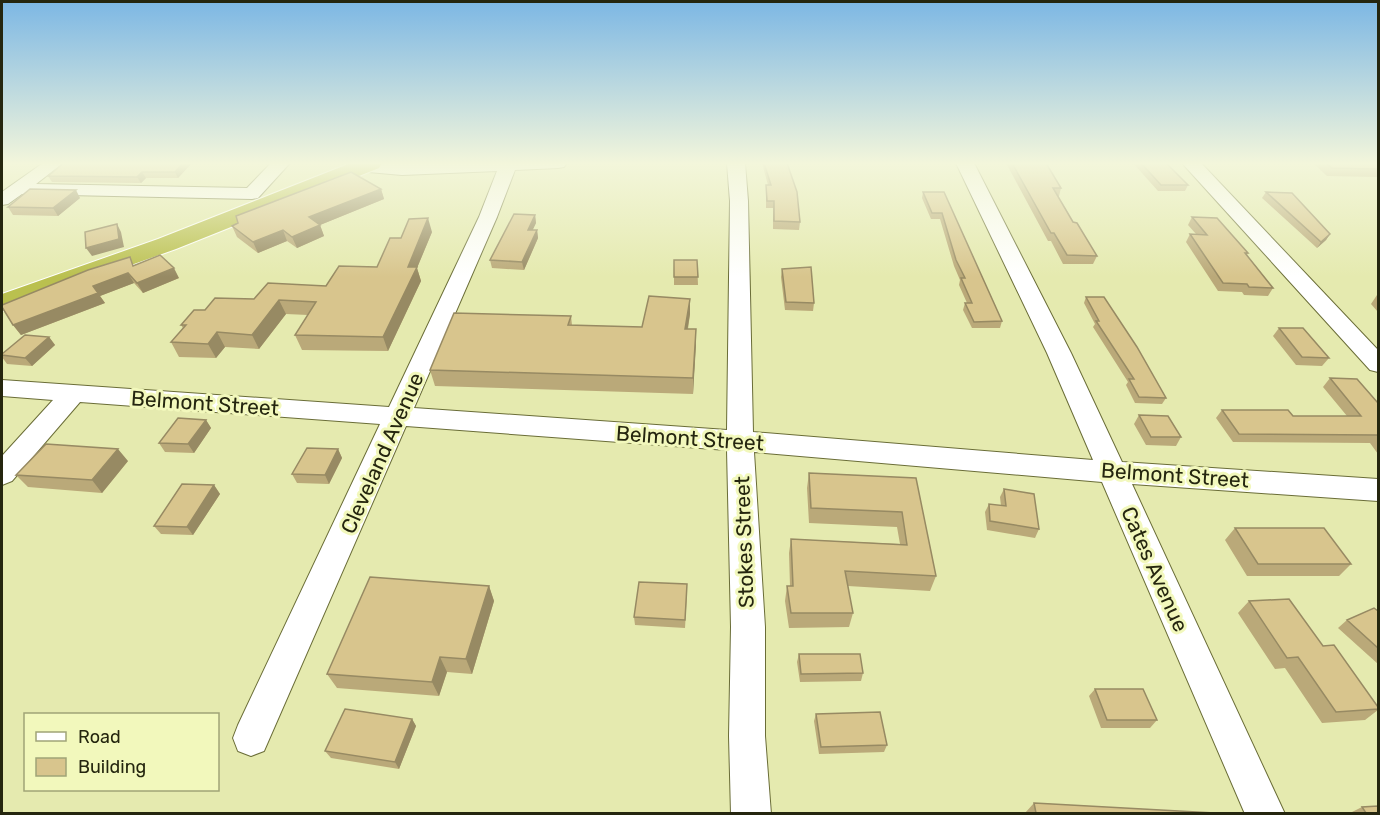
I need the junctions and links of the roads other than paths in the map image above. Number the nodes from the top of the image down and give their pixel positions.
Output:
1 (257, 201) edge
2 (494, 201) edge
3 (739, 201) edge
4 (984, 201) edge
5 (1226, 201) edge
6 (2, 303) edge
7 (1378, 364) edge
8 (2, 388) edge
9 (72, 395) junction
10 (397, 417) junction
11 (740, 441) junction
12 (1111, 472) junction
13 (2, 474) edge
14 (1378, 490) edge
15 (251, 738) dead end
16 (751, 813) edge
17 (1265, 813) edge

1 - 6 highway
2 - 10 street, Cleveland Avenue
3 - 11 street, Stokes Street
4 - 12 street, Cates Avenue
5 - 7 street
8 - 9 street, Belmont Street
9 - 10 street, Belmont Street
9 - 13 street
10 - 11 street, Belmont Street
10 - 15 street, Cleveland Avenue
11 - 12 street, Belmont Street
11 - 16 street, Stokes Street
12 - 14 street, Belmont Street
12 - 17 street, Cates Avenue

